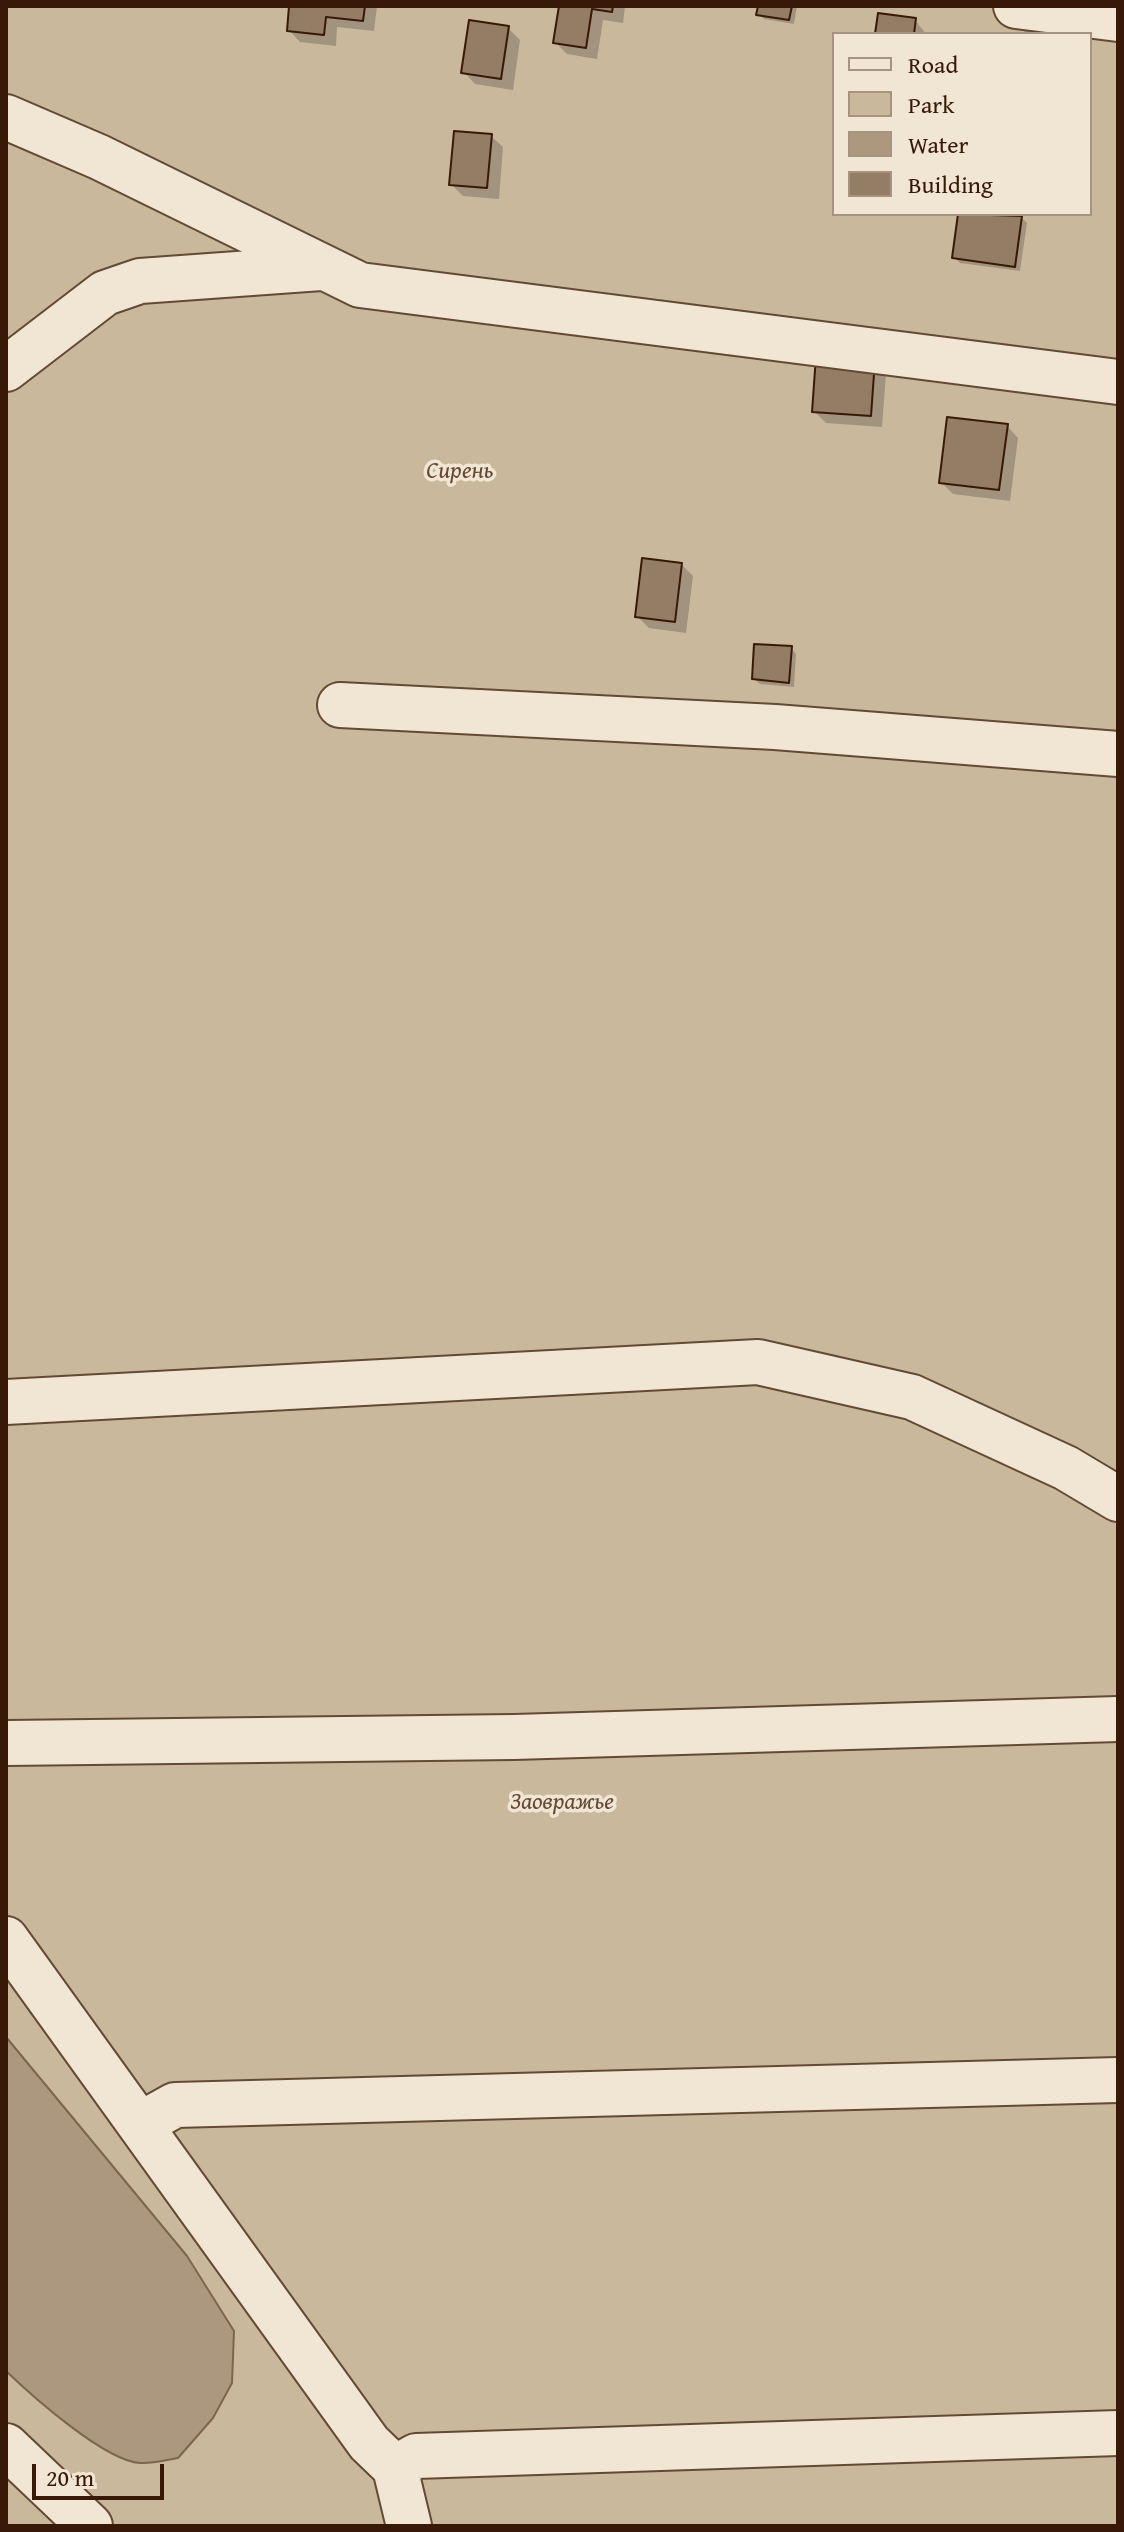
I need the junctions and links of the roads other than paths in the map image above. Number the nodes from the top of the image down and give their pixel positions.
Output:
1 (1016, 6) edge
2 (1118, 19) edge
3 (6, 117) edge
4 (323, 267) junction
5 (6, 369) edge
6 (1118, 382) edge
7 (340, 705) dead end
8 (1118, 754) edge
9 (6, 1402) edge
10 (1118, 1499) edge
11 (1118, 1719) edge
12 (6, 1743) edge
13 (6, 1939) edge
14 (1118, 2080) edge
15 (141, 2124) junction
16 (1118, 2433) edge
17 (6, 2446) edge
18 (395, 2468) junction
19 (90, 2526) edge
20 (409, 2526) edge

1 - 2 lane
3 - 4 lane
4 - 5 lane
4 - 6 lane
7 - 8 lane
9 - 10 lane
11 - 12 lane
13 - 15 lane
14 - 15 lane
15 - 18 lane
16 - 18 lane
17 - 19 lane
18 - 20 lane

